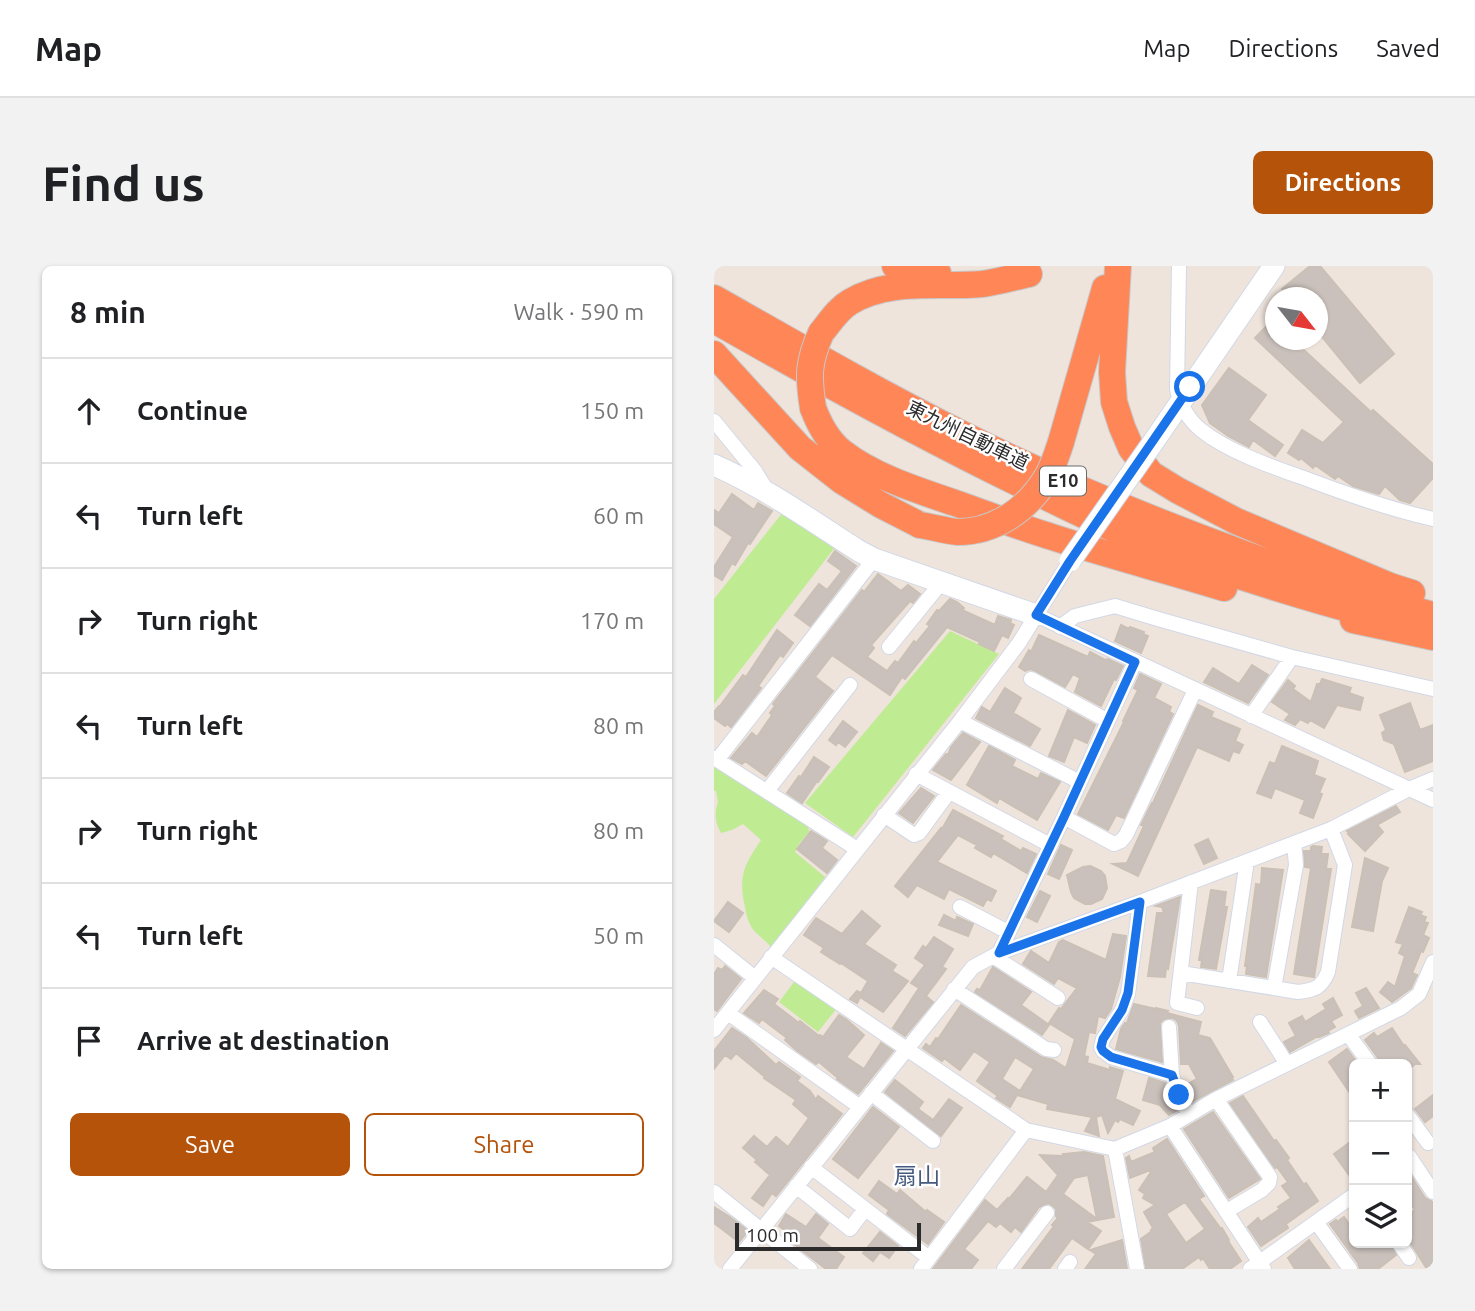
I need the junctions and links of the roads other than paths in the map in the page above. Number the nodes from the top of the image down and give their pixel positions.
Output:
1 (895, 266) edge
2 (1111, 266) edge
3 (1118, 266) edge
4 (1178, 266) edge
5 (1274, 266) edge
6 (1039, 270) edge
7 (714, 298) edge
8 (714, 320) edge
9 (714, 354) edge
10 (1180, 403) junction
11 (714, 421) edge
12 (714, 465) edge
13 (767, 491) junction
14 (1433, 519) edge
15 (874, 559) junction
16 (1070, 561) joint
17 (941, 583) junction
18 (1433, 599) edge
19 (1036, 615) junction
20 (1433, 615) edge
21 (1060, 627) junction
22 (1433, 635) edge
23 (889, 647) dead end
24 (1292, 657) junction
25 (1135, 662) junction
26 (1031, 679) dead end
27 (850, 685) dead end
28 (1433, 689) edge
29 (1195, 690) junction
30 (1251, 716) junction
31 (960, 721) junction
32 (1108, 721) junction
33 (716, 759) edge
34 (916, 774) junction
35 (1433, 779) edge
36 (1080, 782) junction
37 (1409, 789) junction
38 (768, 791) junction
39 (949, 792) junction
40 (1433, 800) edge
41 (884, 815) junction
42 (1064, 817) junction
43 (1331, 829) junction
44 (1294, 843) junction
45 (1050, 845) junction
46 (857, 849) junction
47 (1247, 861) junction
48 (1191, 882) junction
49 (1140, 902) junction
50 (960, 907) dead end
51 (1008, 932) junction
52 (714, 945) edge
53 (996, 955) junction
54 (771, 957) junction
55 (1433, 962) edge
56 (1181, 973) junction
57 (755, 978) junction
58 (1228, 981) junction
59 (1274, 988) junction
60 (954, 989) junction
61 (1058, 998) dead end
62 (1197, 1008) dead end
63 (727, 1013) junction
64 (1260, 1022) dead end
65 (1169, 1027) dead end
66 (714, 1030) edge
67 (1348, 1034) junction
68 (906, 1049) junction
69 (1054, 1050) dead end
70 (1366, 1059) edge
71 (1287, 1064) junction
72 (1172, 1075) junction
73 (871, 1093) junction
74 (1216, 1099) junction
75 (860, 1107) junction
76 (1189, 1115) junction
77 (1412, 1120) edge
78 (1170, 1126) junction
79 (1026, 1130) junction
80 (933, 1141) dead end
81 (1431, 1141) edge
82 (1115, 1149) junction
83 (1412, 1154) edge
84 (1412, 1163) edge
85 (811, 1167) junction
86 (796, 1186) junction
87 (714, 1192) edge
88 (1433, 1192) edge
89 (1349, 1199) edge
90 (865, 1209) junction
91 (1227, 1211) junction
92 (1047, 1213) dead end
93 (1316, 1222) junction
94 (761, 1229) junction
95 (1402, 1248) edge
96 (1409, 1258) dead end
97 (925, 1264) edge
98 (1258, 1267) edge
99 (730, 1269) edge
100 (810, 1269) edge
101 (1004, 1269) edge
102 (1137, 1269) edge
103 (1350, 1269) edge

1 - 6 highway
2 - 9 highway, bridge
3 - 18 highway
4 - 10 street
5 - 10 street
6 - 22 highway, bridge
7 - 20 highway, 東九州自動車道 / E10
8 - 22 highway, 東九州自動車道 / E10
10 - 14 street
10 - 16 street, bridge
11 - 13 street
12 - 13 street
13 - 15 street
15 - 17 street
15 - 33 street
16 - 19 street
17 - 19 street
17 - 23 street
19 - 21 street
19 - 31 street
21 - 24 street
21 - 25 street
24 - 28 street
24 - 30 street
25 - 29 street
25 - 32 street
26 - 32 street
27 - 38 street
29 - 30 street
29 - 42 street
30 - 37 street
31 - 34 street
31 - 36 street
32 - 36 street
33 - 38 street
34 - 39 street
34 - 41 street
35 - 37 street
36 - 42 street
37 - 40 street
37 - 43 street
38 - 46 street
39 - 41 street
39 - 45 street
41 - 46 street
42 - 45 street
43 - 44 street
43 - 59 street
44 - 47 street
44 - 59 street
45 - 51 street
46 - 54 street
47 - 48 street
47 - 58 street
48 - 49 street
48 - 56 street
49 - 53 street
49 - 72 street
50 - 51 street
51 - 53 street
52 - 57 street
53 - 60 street
53 - 61 street
54 - 57 street
54 - 68 street
55 - 67 street
56 - 58 street
56 - 62 street
57 - 63 street
58 - 59 street
60 - 68 street
60 - 69 street
63 - 66 street
63 - 75 street
64 - 71 street
65 - 72 street
67 - 70 street
67 - 71 street
68 - 73 street
68 - 79 street
71 - 74 street
72 - 76 street
73 - 75 street
73 - 80 street
74 - 76 street
74 - 91 street
75 - 85 street
76 - 78 street
77 - 81 street
78 - 82 street
78 - 91 street
79 - 82 street
79 - 97 street
81 - 83 street
82 - 102 street
84 - 88 street
85 - 86 street
85 - 90 street
86 - 90 street
86 - 94 street
87 - 94 street
89 - 93 street
90 - 97 street
91 - 98 street
92 - 101 street
93 - 98 street
93 - 103 street
94 - 99 street
94 - 100 street
95 - 96 street

